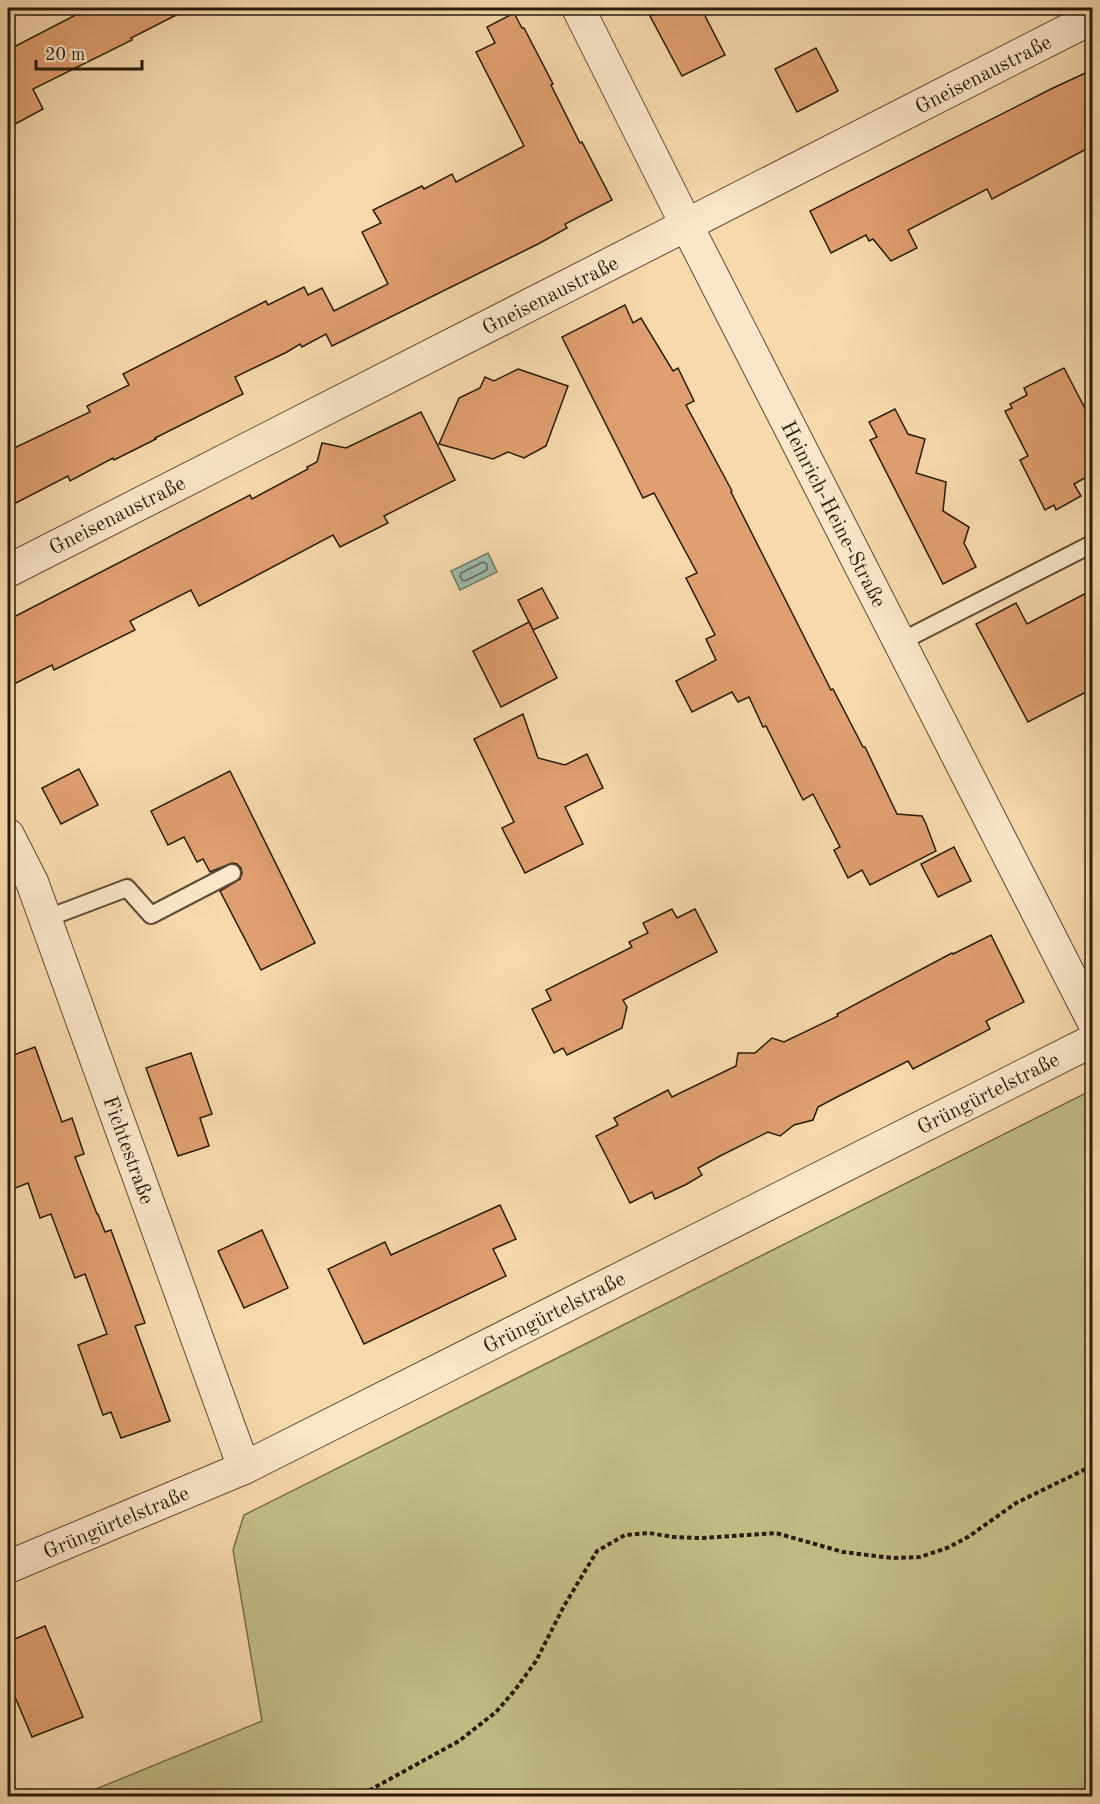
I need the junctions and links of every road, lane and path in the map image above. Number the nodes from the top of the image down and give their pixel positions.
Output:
1 (578, 8) edge
2 (1092, 18) edge
3 (687, 226) junction
4 (1092, 544) edge
5 (8, 571) edge
6 (900, 642) junction
7 (8, 835) edge
8 (232, 873) dead end
9 (45, 919) junction
10 (1092, 1020) edge
11 (1092, 1041) edge
12 (1092, 1466) edge
13 (244, 1468) junction
14 (8, 1567) edge
15 (364, 1797) edge

1 - 3 street, Heinrich-Heine-Straße
2 - 3 street, Gneisenaustraße
3 - 5 street, Gneisenaustraße
3 - 6 street, Heinrich-Heine-Straße
4 - 6 lane
6 - 10 street, Heinrich-Heine-Straße
7 - 9 street, Fichtestraße
8 - 9 lane
9 - 13 street, Fichtestraße
11 - 13 street, Grüngürtelstraße
12 - 15 path
13 - 14 street, Grüngürtelstraße

